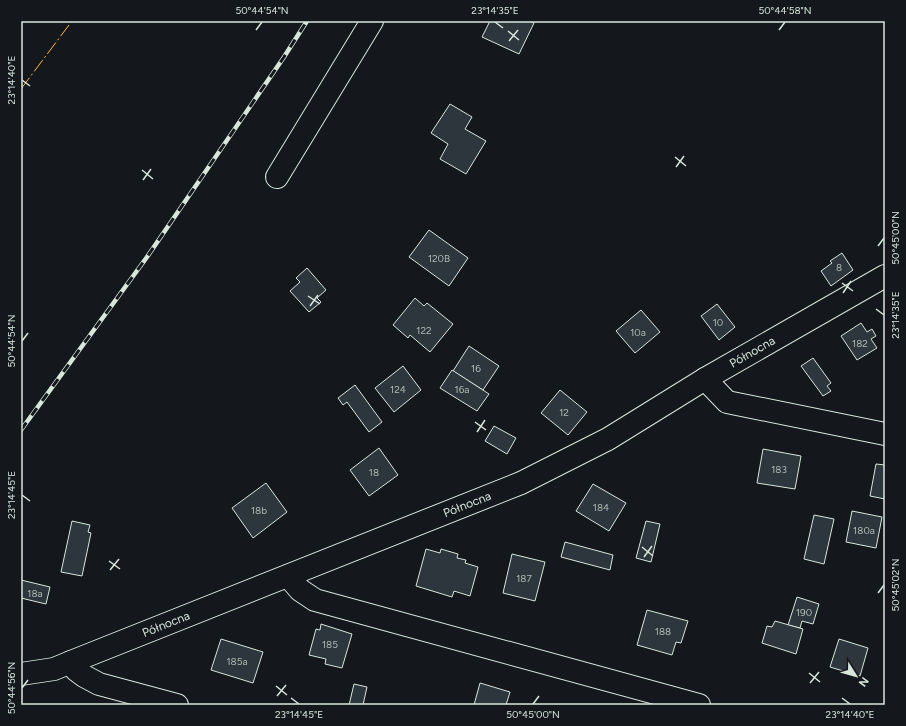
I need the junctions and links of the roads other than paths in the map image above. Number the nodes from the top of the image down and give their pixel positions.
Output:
1 (372, 21) edge
2 (277, 177) dead end
3 (885, 276) edge
4 (705, 379) junction
5 (885, 434) edge
6 (288, 576) junction
7 (71, 662) junction
8 (21, 674) edge
9 (176, 705) edge
10 (700, 705) edge

1 - 2 street
3 - 4 street, Północna
4 - 5 street
4 - 6 street, Północna
6 - 7 street, Północna
6 - 10 street
7 - 8 street, Północna
7 - 9 street

